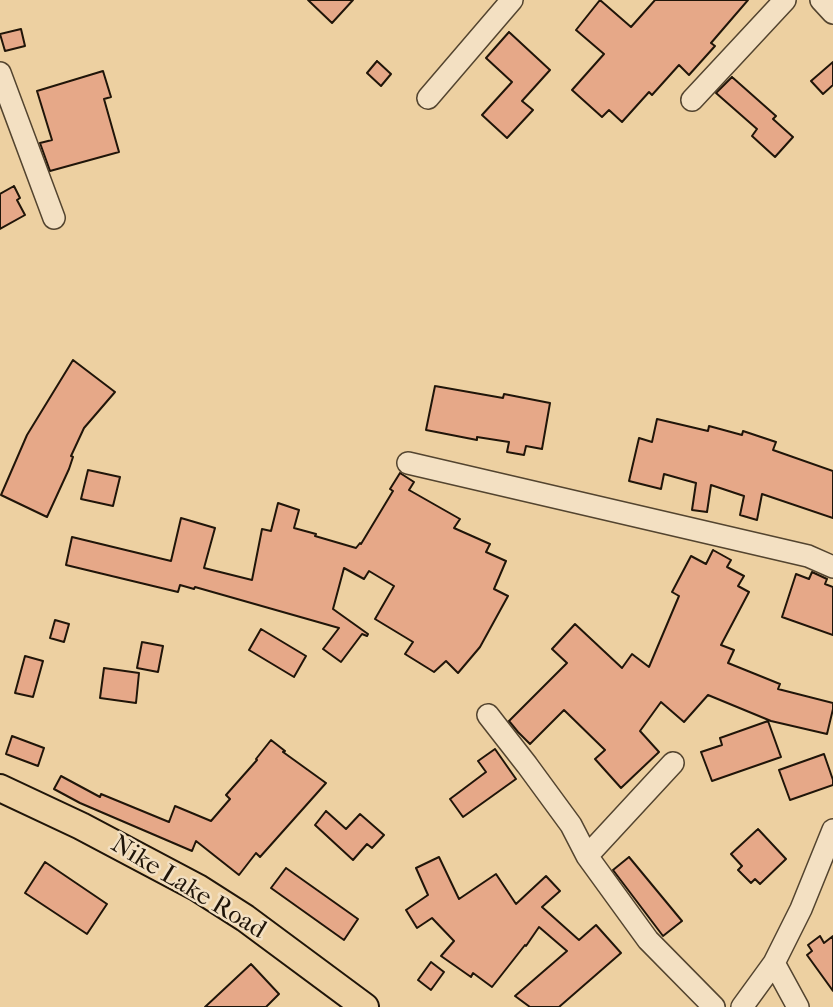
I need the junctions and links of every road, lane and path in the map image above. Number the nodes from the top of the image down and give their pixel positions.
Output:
1 (512, 0) edge
2 (785, 0) edge
3 (821, 0) edge
4 (833, 13) edge
5 (0, 72) edge
6 (428, 98) dead end
7 (692, 100) dead end
8 (54, 218) dead end
9 (408, 463) dead end
10 (833, 567) edge
11 (488, 715) dead end
12 (673, 763) dead end
13 (0, 788) edge
14 (833, 830) edge
15 (587, 856) junction
16 (774, 963) junction
17 (365, 1007) edge
18 (714, 1007) edge
19 (742, 1007) edge
20 (798, 1007) edge

1 - 6 street
2 - 7 street
3 - 4 street
5 - 8 street
9 - 10 street
11 - 15 street
12 - 15 street
13 - 17 main road, Nike Lake Road
14 - 16 street
15 - 18 street
16 - 19 street
16 - 20 street

